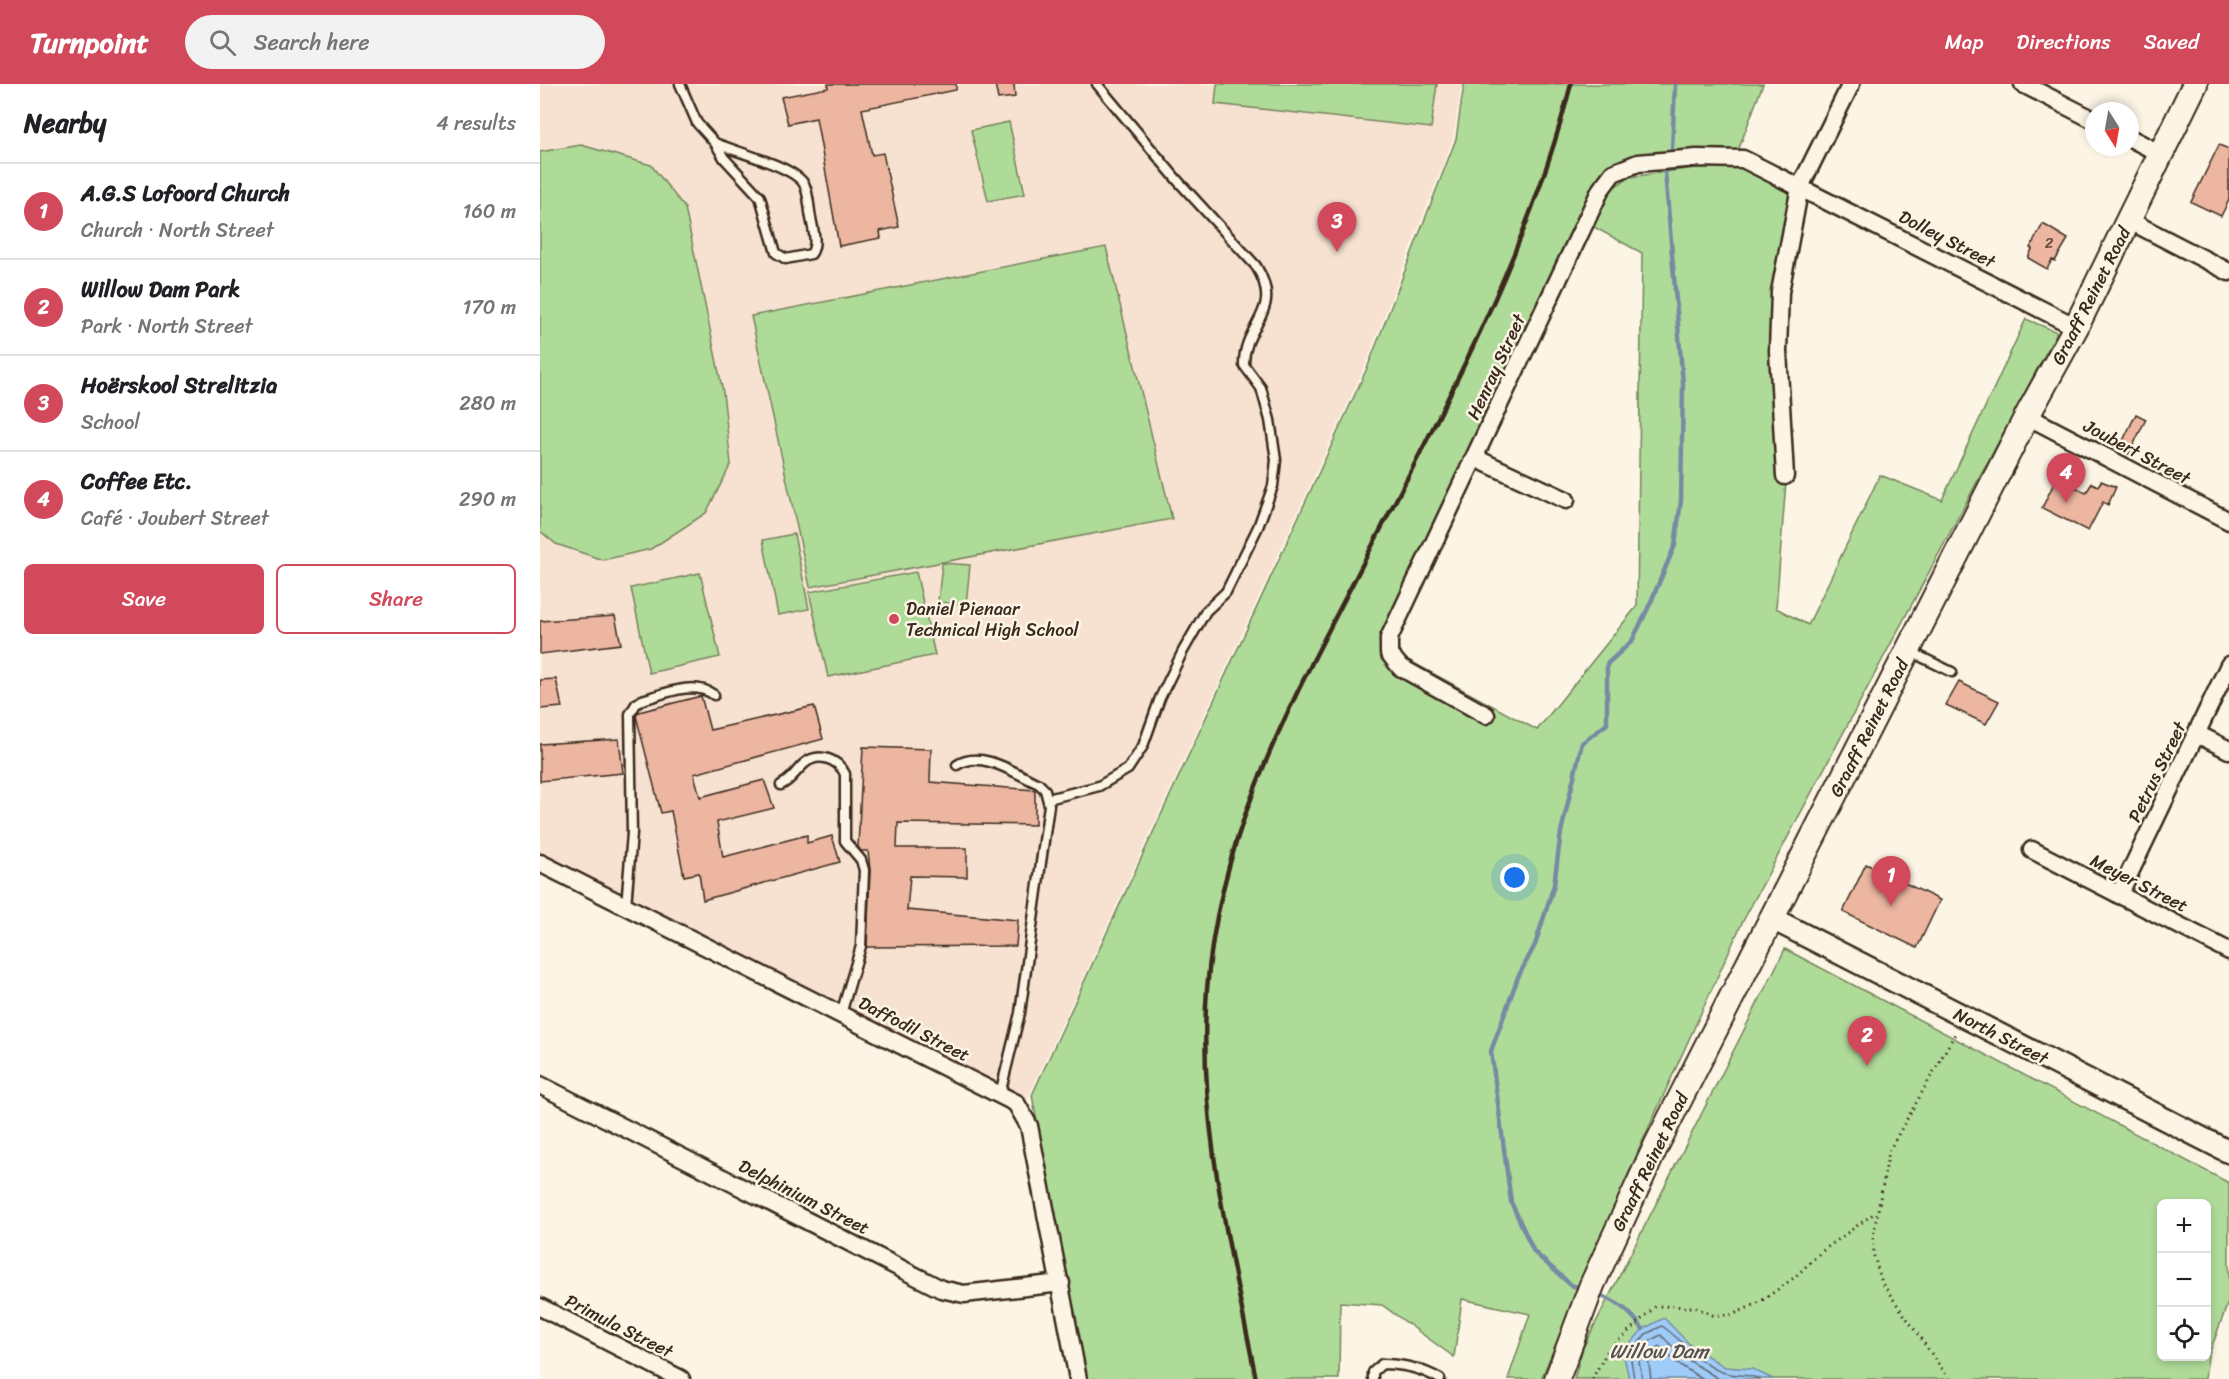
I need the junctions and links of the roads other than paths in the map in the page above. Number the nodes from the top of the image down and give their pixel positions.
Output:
1 (680, 84) edge
2 (1097, 84) edge
3 (1851, 84) edge
4 (2023, 84) edge
5 (2195, 84) edge
6 (2085, 115) edge
7 (715, 143) junction
8 (2139, 143) edge
9 (2159, 153) junction
10 (1800, 187) junction
11 (2130, 220) junction
12 (2229, 272) edge
13 (2076, 327) junction
14 (2027, 416) junction
15 (1475, 458) junction
16 (1785, 476) dead end
17 (1566, 500) dead end
18 (2229, 521) edge
19 (1908, 651) junction
20 (2229, 665) edge
21 (1952, 672) dead end
22 (714, 695) dead end
23 (1486, 714) dead end
24 (2197, 734) junction
25 (2229, 750) edge
26 (957, 765) dead end
27 (782, 785) dead end
28 (1048, 799) junction
29 (2032, 850) dead end
30 (540, 863) edge
31 (2119, 895) junction
32 (626, 906) junction
33 (1773, 919) junction
34 (2229, 951) edge
35 (841, 1014) junction
36 (540, 1085) edge
37 (1000, 1094) junction
38 (2229, 1152) edge
39 (1061, 1283) junction
40 (540, 1307) edge
41 (681, 1379) edge
42 (1078, 1379) edge
43 (1373, 1379) edge
44 (1440, 1379) edge
45 (1557, 1379) edge

1 - 7 lane
2 - 28 lane
3 - 10 street
4 - 6 street
5 - 9 main road, Graaff Reinet Road
7 - 7 lane
8 - 9 street
9 - 11 main road, Graaff Reinet Road
10 - 13 street, Dolley Street
10 - 15 street, Henray Street
10 - 16 street
11 - 12 street
11 - 13 main road, Graaff Reinet Road
13 - 14 main road, Graaff Reinet Road
14 - 18 street, Joubert Street
14 - 19 main road, Graaff Reinet Road
15 - 17 street
15 - 23 street, Henray Street
19 - 21 lane
19 - 33 main road, Graaff Reinet Road
20 - 24 street, Petrus Street
22 - 32 lane
24 - 25 street
24 - 31 street, Petrus Street
26 - 28 lane
27 - 35 lane
28 - 37 lane
29 - 31 street, Meyer Street
30 - 32 street, Daffodil Street
31 - 34 street, Meyer Street
32 - 35 street, Daffodil Street
33 - 38 street, North Street
33 - 45 main road, Graaff Reinet Road
35 - 37 street, Daffodil Street
36 - 39 street, Delphinium Street
37 - 39 street, Daffodil Street
39 - 42 street, Daffodil Street
40 - 41 street, Primula Street
43 - 44 lane

